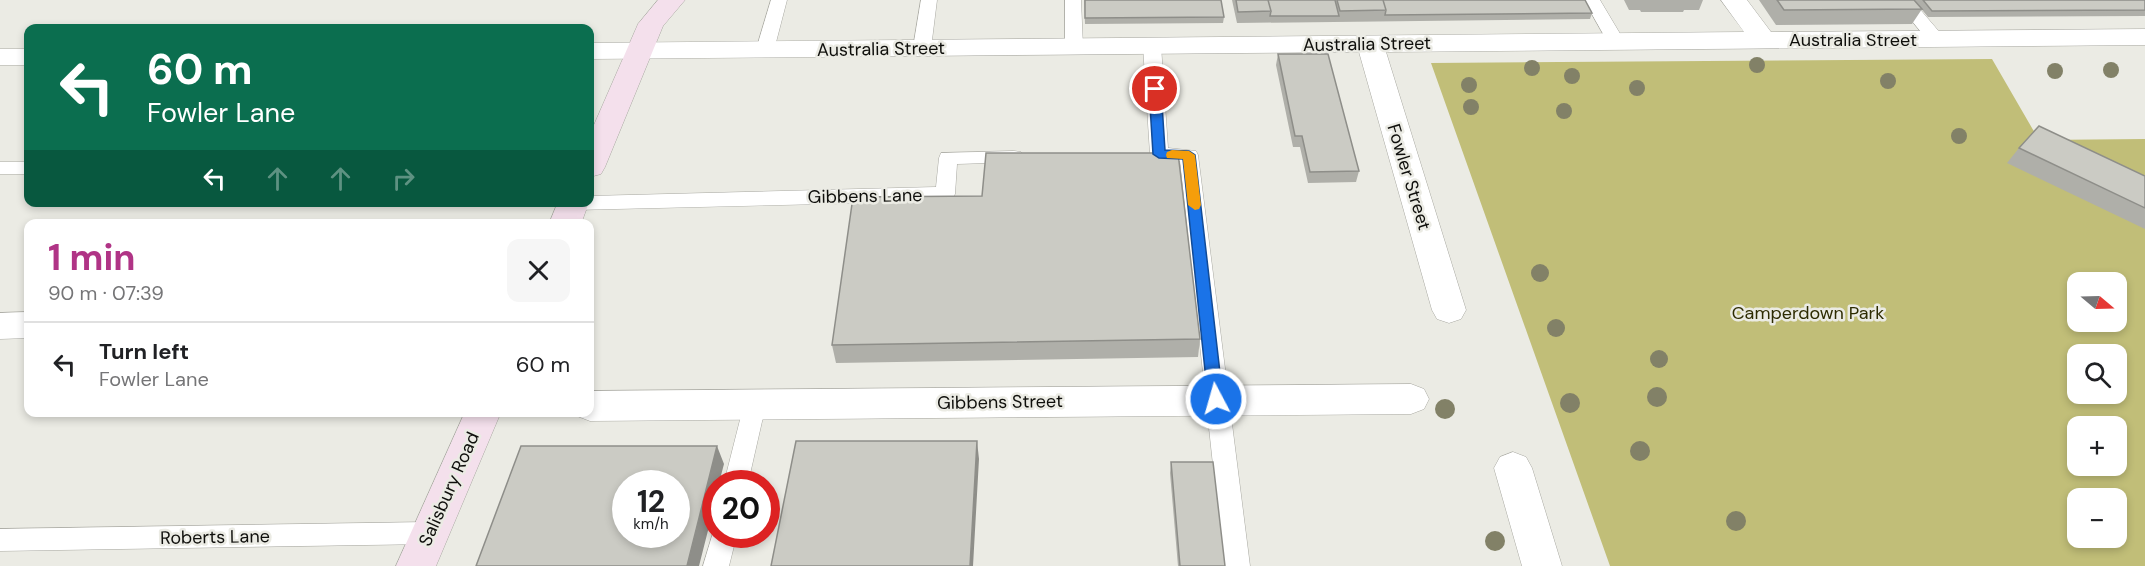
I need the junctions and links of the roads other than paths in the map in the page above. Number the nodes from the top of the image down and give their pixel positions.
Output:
1 (672, 0) edge
2 (779, 0) edge
3 (929, 0) edge
4 (1073, 0) edge
5 (1592, 0) edge
6 (1734, 0) edge
7 (1903, 0) edge
8 (648, 12) edge
9 (2145, 37) edge
10 (1936, 39) junction
11 (1763, 40) junction
12 (1616, 42) junction
13 (1370, 44) junction
14 (1152, 46) junction
15 (1074, 47) junction
16 (922, 48) junction
17 (765, 50) junction
18 (594, 51) edge
19 (640, 51) junction
20 (0, 57) edge
21 (24, 57) edge
22 (594, 154) edge
23 (1159, 154) junction
24 (1136, 155) edge
25 (1030, 156) edge
26 (0, 168) edge
27 (24, 168) edge
28 (594, 203) edge
29 (1449, 310) dead end
30 (24, 325) edge
31 (0, 326) edge
32 (1216, 399) junction
33 (1411, 399) dead end
34 (755, 404) junction
35 (594, 406) edge
36 (481, 417) edge
37 (1513, 468) dead end
38 (739, 470) edge
39 (0, 540) edge
40 (720, 548) edge
41 (423, 550) edge
42 (716, 566) edge
43 (1237, 566) edge
44 (1542, 566) edge

1 - 8 main road
2 - 17 lane
3 - 16 lane
4 - 15 lane
5 - 12 lane
6 - 11 street
7 - 10 lane
8 - 19 main road
9 - 10 street, Australia Street
10 - 11 street, Australia Street
11 - 12 street, Australia Street
12 - 13 street, Australia Street
13 - 14 street, Australia Street
13 - 29 street, Fowler Street
14 - 15 street, Australia Street
14 - 23 lane
15 - 16 street, Australia Street
16 - 17 street, Australia Street
17 - 19 street, Australia Street
18 - 19 street, Australia Street
19 - 22 main road
20 - 21 street
23 - 24 lane
23 - 32 lane
25 - 28 lane, Gibbens Lane
26 - 27 lane
30 - 31 street
32 - 33 street, Gibbens Street
32 - 34 street, Gibbens Street
32 - 43 lane
34 - 35 street, Gibbens Street
34 - 38 lane
36 - 41 main road, Salisbury Road
37 - 44 street
39 - 41 lane, Roberts Lane
40 - 42 lane

